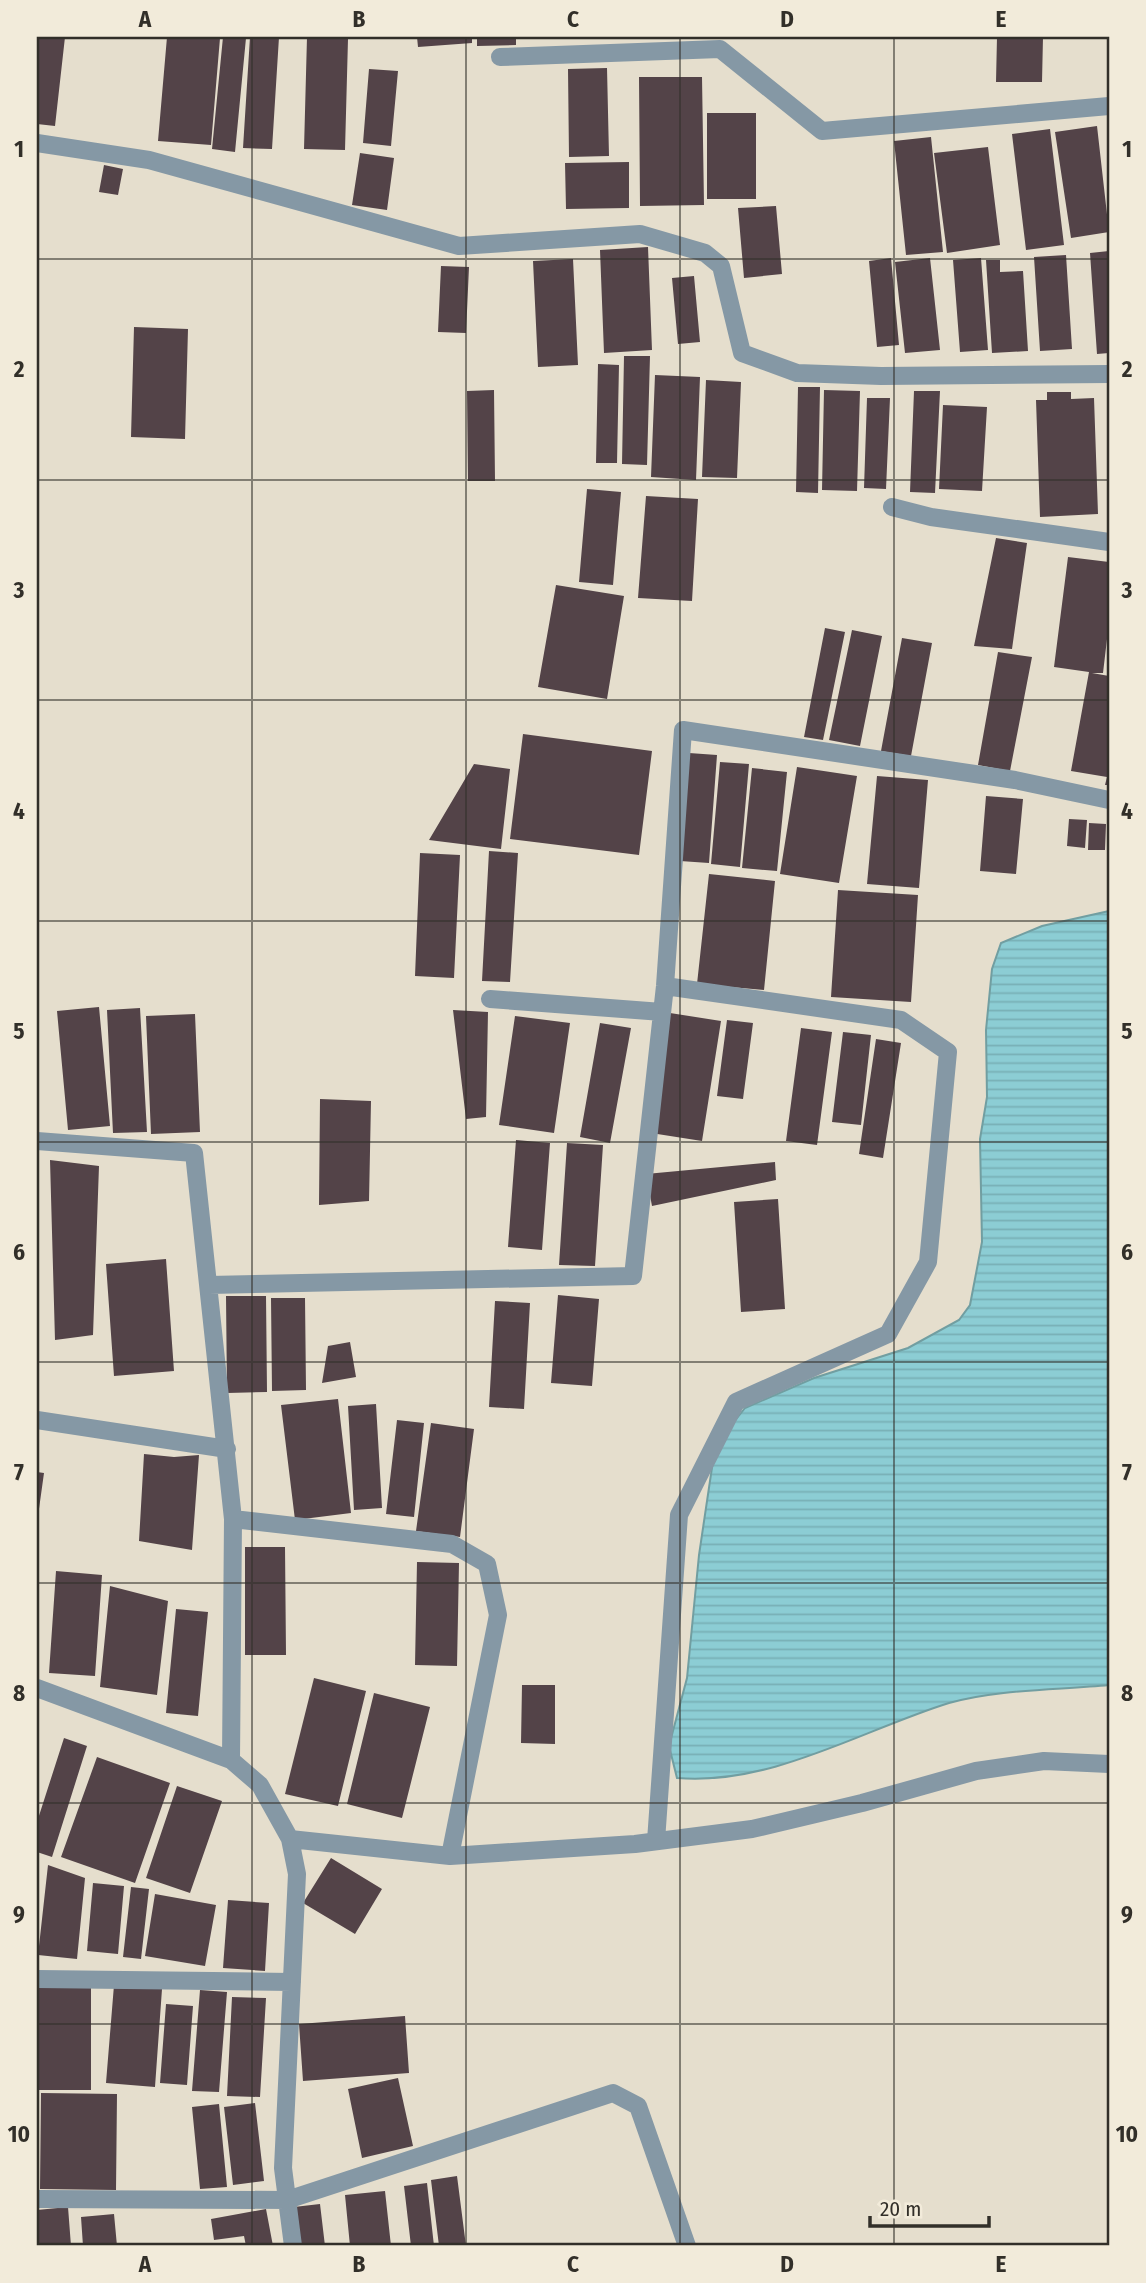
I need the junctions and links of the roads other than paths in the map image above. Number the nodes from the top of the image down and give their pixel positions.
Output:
1 (500, 57) dead end
2 (1109, 106) edge
3 (37, 143) edge
4 (1109, 374) edge
5 (892, 507) dead end
6 (1109, 542) edge
7 (1109, 800) edge
8 (665, 986) junction
9 (490, 999) dead end
10 (662, 1012) junction
11 (37, 1141) edge
12 (209, 1285) junction
13 (37, 1420) edge
14 (227, 1449) junction
15 (233, 1519) junction
16 (37, 1688) edge
17 (231, 1760) junction
18 (1109, 1765) edge
19 (290, 1839) junction
20 (656, 1841) junction
21 (450, 1856) junction
22 (37, 1979) edge
23 (292, 1982) junction
24 (37, 2199) edge
25 (286, 2200) junction
26 (293, 2246) edge
27 (687, 2246) edge

1 - 2 street
3 - 4 street
5 - 6 street
7 - 8 street
8 - 10 street
8 - 20 street
9 - 10 street
10 - 12 street
11 - 12 street
12 - 14 street
13 - 14 street
14 - 15 street
15 - 17 street
15 - 21 street
16 - 17 street
17 - 19 street
18 - 20 street
19 - 21 street
19 - 23 street
20 - 21 street
22 - 23 street
23 - 25 street
24 - 25 street
25 - 26 street
25 - 27 street

